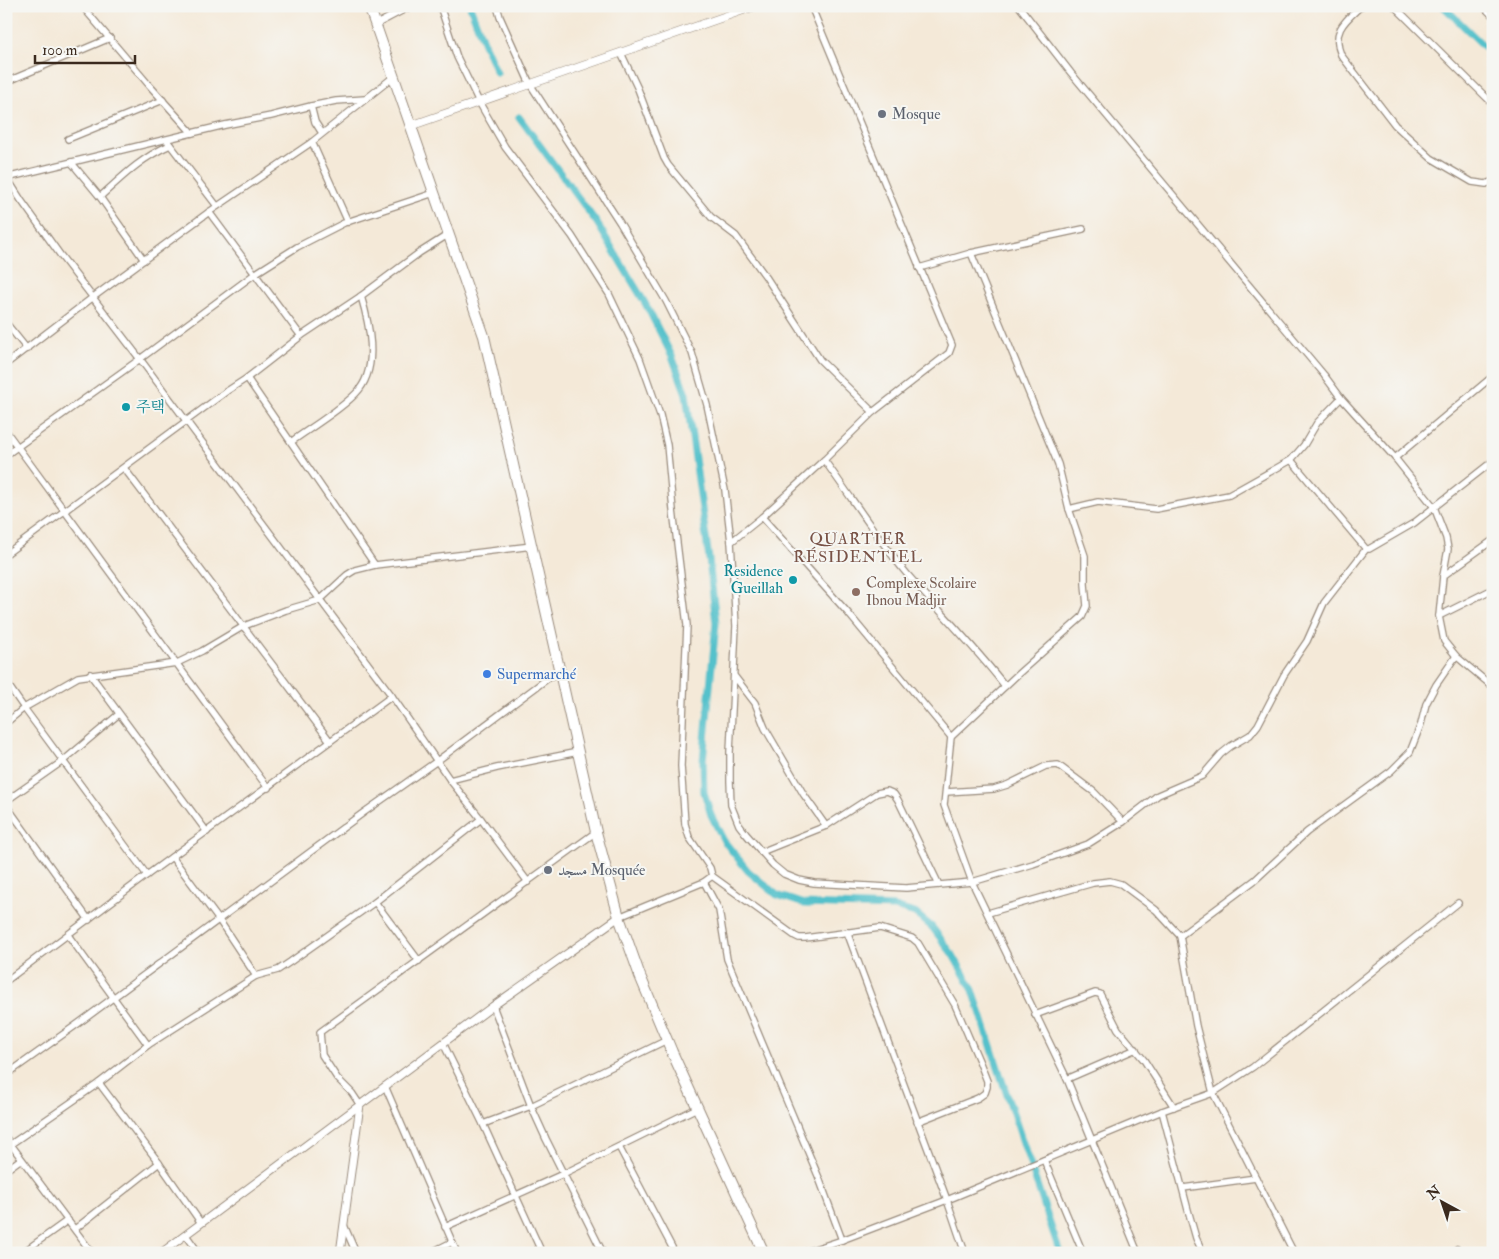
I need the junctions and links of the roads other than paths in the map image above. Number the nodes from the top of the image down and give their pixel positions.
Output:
1 (82, 6) edge
2 (368, 6) edge
3 (411, 6) edge
4 (440, 6) edge
5 (497, 6) edge
6 (755, 6) edge
7 (811, 6) edge
8 (1019, 6) edge
9 (1362, 6) edge
10 (1394, 6) edge
11 (1483, 6) edge
12 (1493, 16) edge
13 (375, 25) junction
14 (110, 38) junction
15 (621, 52) junction
16 (392, 78) junction
17 (6, 82) edge
18 (530, 84) junction
19 (366, 99) junction
20 (163, 100) junction
21 (479, 102) junction
22 (1493, 104) edge
23 (310, 106) junction
24 (410, 126) junction
25 (192, 133) junction
26 (322, 133) junction
27 (68, 139) dead end
28 (168, 142) junction
29 (312, 142) junction
30 (70, 162) junction
31 (7, 178) edge
32 (1493, 181) edge
33 (434, 193) junction
34 (100, 197) junction
35 (217, 206) junction
36 (209, 212) junction
37 (348, 222) junction
38 (1083, 229) dead end
39 (449, 234) junction
40 (971, 253) junction
41 (144, 260) junction
42 (919, 268) junction
43 (256, 273) junction
44 (362, 296) junction
45 (92, 298) junction
46 (6, 323) edge
47 (301, 336) junction
48 (27, 349) junction
49 (140, 359) junction
50 (6, 364) edge
51 (1493, 376) edge
52 (247, 378) junction
53 (1341, 398) junction
54 (872, 412) junction
55 (186, 422) junction
56 (6, 430) edge
57 (291, 442) junction
58 (18, 446) junction
59 (6, 455) edge
60 (1395, 458) junction
61 (824, 460) junction
62 (1290, 460) junction
63 (1493, 461) edge
64 (124, 468) junction
65 (1434, 507) junction
66 (1068, 509) junction
67 (65, 510) junction
68 (762, 518) junction
69 (1493, 540) edge
70 (731, 542) junction
71 (532, 546) junction
72 (1366, 549) junction
73 (6, 554) edge
74 (375, 565) junction
75 (1443, 576) junction
76 (1493, 589) edge
77 (320, 600) junction
78 (1439, 616) junction
79 (244, 626) junction
80 (1456, 656) junction
81 (177, 663) junction
82 (559, 670) junction
83 (90, 674) junction
84 (734, 677) junction
85 (6, 682) edge
86 (1005, 686) junction
87 (1493, 687) edge
88 (392, 696) junction
89 (24, 708) junction
90 (119, 714) junction
91 (6, 724) edge
92 (951, 737) junction
93 (330, 741) junction
94 (578, 752) junction
95 (63, 760) junction
96 (437, 761) junction
97 (450, 780) junction
98 (268, 788) junction
99 (946, 792) junction
100 (6, 801) edge
101 (6, 805) edge
102 (481, 819) junction
103 (1123, 822) junction
104 (826, 826) junction
105 (207, 832) junction
106 (596, 832) junction
107 (761, 852) junction
108 (172, 857) junction
109 (147, 875) junction
110 (712, 876) junction
111 (528, 882) junction
112 (704, 882) junction
113 (972, 882) junction
114 (940, 885) junction
115 (374, 902) junction
116 (1458, 903) dead end
117 (988, 913) junction
118 (619, 918) junction
119 (89, 920) junction
120 (219, 920) junction
121 (847, 932) junction
122 (68, 935) junction
123 (1180, 936) junction
124 (419, 961) junction
125 (256, 976) junction
126 (6, 982) edge
127 (113, 998) junction
128 (493, 1006) junction
129 (1035, 1015) junction
130 (667, 1040) junction
131 (443, 1043) junction
132 (148, 1045) junction
133 (1136, 1049) junction
134 (6, 1075) edge
135 (1067, 1078) junction
136 (99, 1083) junction
137 (385, 1086) junction
138 (1213, 1093) junction
139 (360, 1105) junction
140 (531, 1106) junction
141 (1174, 1107) junction
142 (697, 1108) junction
143 (1162, 1111) junction
144 (917, 1122) junction
145 (483, 1124) junction
146 (6, 1138) edge
147 (1091, 1140) junction
148 (11, 1144) junction
149 (619, 1147) junction
150 (21, 1159) junction
151 (1044, 1160) junction
152 (160, 1163) junction
153 (6, 1170) edge
154 (563, 1174) junction
155 (1256, 1178) junction
156 (1183, 1188) junction
157 (515, 1195) junction
158 (947, 1200) junction
159 (68, 1220) junction
160 (201, 1223) junction
161 (344, 1226) junction
162 (445, 1227) junction
163 (75, 1229) junction
164 (186, 1235) junction
165 (842, 1240) junction
166 (452, 1242) junction
167 (1457, 1249) dead end
168 (22, 1253) edge
169 (92, 1253) edge
170 (162, 1253) edge
171 (199, 1253) edge
172 (340, 1253) edge
173 (356, 1253) edge
174 (430, 1253) edge
175 (457, 1253) edge
176 (542, 1253) edge
177 (603, 1253) edge
178 (675, 1253) edge
179 (764, 1253) edge
180 (802, 1253) edge
181 (965, 1253) edge
182 (1083, 1253) edge
183 (1138, 1253) edge
184 (1204, 1253) edge
185 (1294, 1253) edge
186 (1463, 1253) edge

1 - 14 street
2 - 13 highway
3 - 13 street
4 - 21 street
5 - 18 street
6 - 15 main road
7 - 42 street
8 - 53 street
9 - 32 street
10 - 22 street
11 - 12 street
13 - 16 highway
14 - 17 street
14 - 20 street
15 - 18 main road
15 - 54 street
16 - 19 street
16 - 24 highway
18 - 21 main road
18 - 70 street
19 - 23 street
19 - 26 street
20 - 25 street
20 - 27 street
21 - 24 main road
21 - 110 street
23 - 25 street
23 - 26 street
24 - 33 highway
25 - 28 street
26 - 29 street
28 - 30 street
28 - 34 street
28 - 35 street
29 - 35 street
29 - 37 street
30 - 31 street
30 - 34 street
31 - 45 street
33 - 37 street
33 - 39 highway
34 - 41 street
35 - 36 street
36 - 41 street
36 - 43 street
37 - 43 street
38 - 40 street
39 - 44 street
39 - 71 highway
40 - 42 street
40 - 66 street
41 - 45 street
42 - 54 street
43 - 47 street
43 - 49 street
44 - 47 street
44 - 57 street
45 - 48 street
45 - 49 street
46 - 48 street
47 - 52 street
48 - 50 street
49 - 55 street
49 - 58 street
51 - 60 street
52 - 55 street
52 - 57 street
53 - 60 street
53 - 62 street
54 - 61 street
55 - 64 street
55 - 77 street
56 - 58 street
57 - 74 street
58 - 59 street
58 - 67 street
60 - 65 street
61 - 68 street
61 - 86 street
62 - 66 street
62 - 72 street
63 - 65 street
64 - 67 street
64 - 79 street
65 - 72 street
65 - 75 street
66 - 86 street
67 - 73 street
67 - 81 street
68 - 70 street
68 - 92 street
69 - 75 street
70 - 84 street
71 - 74 street
71 - 82 highway
72 - 103 street
74 - 77 street
75 - 78 street
76 - 78 street
77 - 79 street
77 - 88 street
78 - 80 street
79 - 81 street
79 - 93 street
80 - 87 street
80 - 123 street
81 - 83 street
81 - 98 street
82 - 94 highway
82 - 96 street
83 - 89 street
83 - 90 street
84 - 104 street
84 - 107 street
85 - 89 street
86 - 92 street
88 - 93 street
88 - 96 street
89 - 91 street
89 - 95 street
90 - 95 street
90 - 105 street
92 - 99 street
93 - 98 street
94 - 97 street
94 - 106 highway
95 - 100 street
95 - 109 street
96 - 97 street
96 - 120 street
97 - 102 street
98 - 105 street
99 - 103 street
99 - 113 street
101 - 119 street
102 - 111 street
102 - 115 street
103 - 113 street
104 - 107 street
104 - 114 street
105 - 108 street
106 - 111 street
106 - 118 highway
107 - 114 street
108 - 109 street
108 - 120 street
109 - 119 street
110 - 112 street
110 - 121 street
111 - 124 street
112 - 118 street
112 - 165 street
113 - 114 street
113 - 117 street
115 - 124 street
115 - 125 street
116 - 138 street
117 - 123 street
117 - 129 street
118 - 128 street
118 - 130 highway
119 - 122 street
120 - 125 street
120 - 127 street
121 - 144 street
121 - 144 street
122 - 126 street
122 - 127 street
123 - 138 street
124 - 139 street
125 - 132 street
127 - 132 street
127 - 134 street
128 - 131 street
128 - 140 street
129 - 133 street
129 - 135 street
130 - 140 street
130 - 142 highway
131 - 137 street
131 - 145 street
132 - 136 street
133 - 135 street
133 - 141 street
135 - 147 street
136 - 148 street
136 - 152 street
137 - 139 street
137 - 162 street
138 - 141 street
138 - 155 street
139 - 160 street
139 - 161 street
140 - 145 street
140 - 154 street
141 - 143 street
142 - 149 street
142 - 179 highway
143 - 147 street
143 - 156 street
144 - 158 street
145 - 157 street
146 - 148 street
147 - 151 street
147 - 183 street
148 - 150 street
149 - 154 street
149 - 178 street
150 - 153 street
150 - 159 street
151 - 158 street
151 - 182 street
152 - 160 street
152 - 163 street
154 - 157 street
154 - 177 street
155 - 156 street
155 - 185 street
156 - 184 street
157 - 162 street
157 - 176 street
158 - 165 street
158 - 181 street
159 - 163 street
159 - 168 street
160 - 164 street
161 - 172 street
161 - 173 street
162 - 166 street
163 - 169 street
164 - 170 street
164 - 171 street
165 - 180 street
166 - 174 street
166 - 175 street
167 - 186 street

